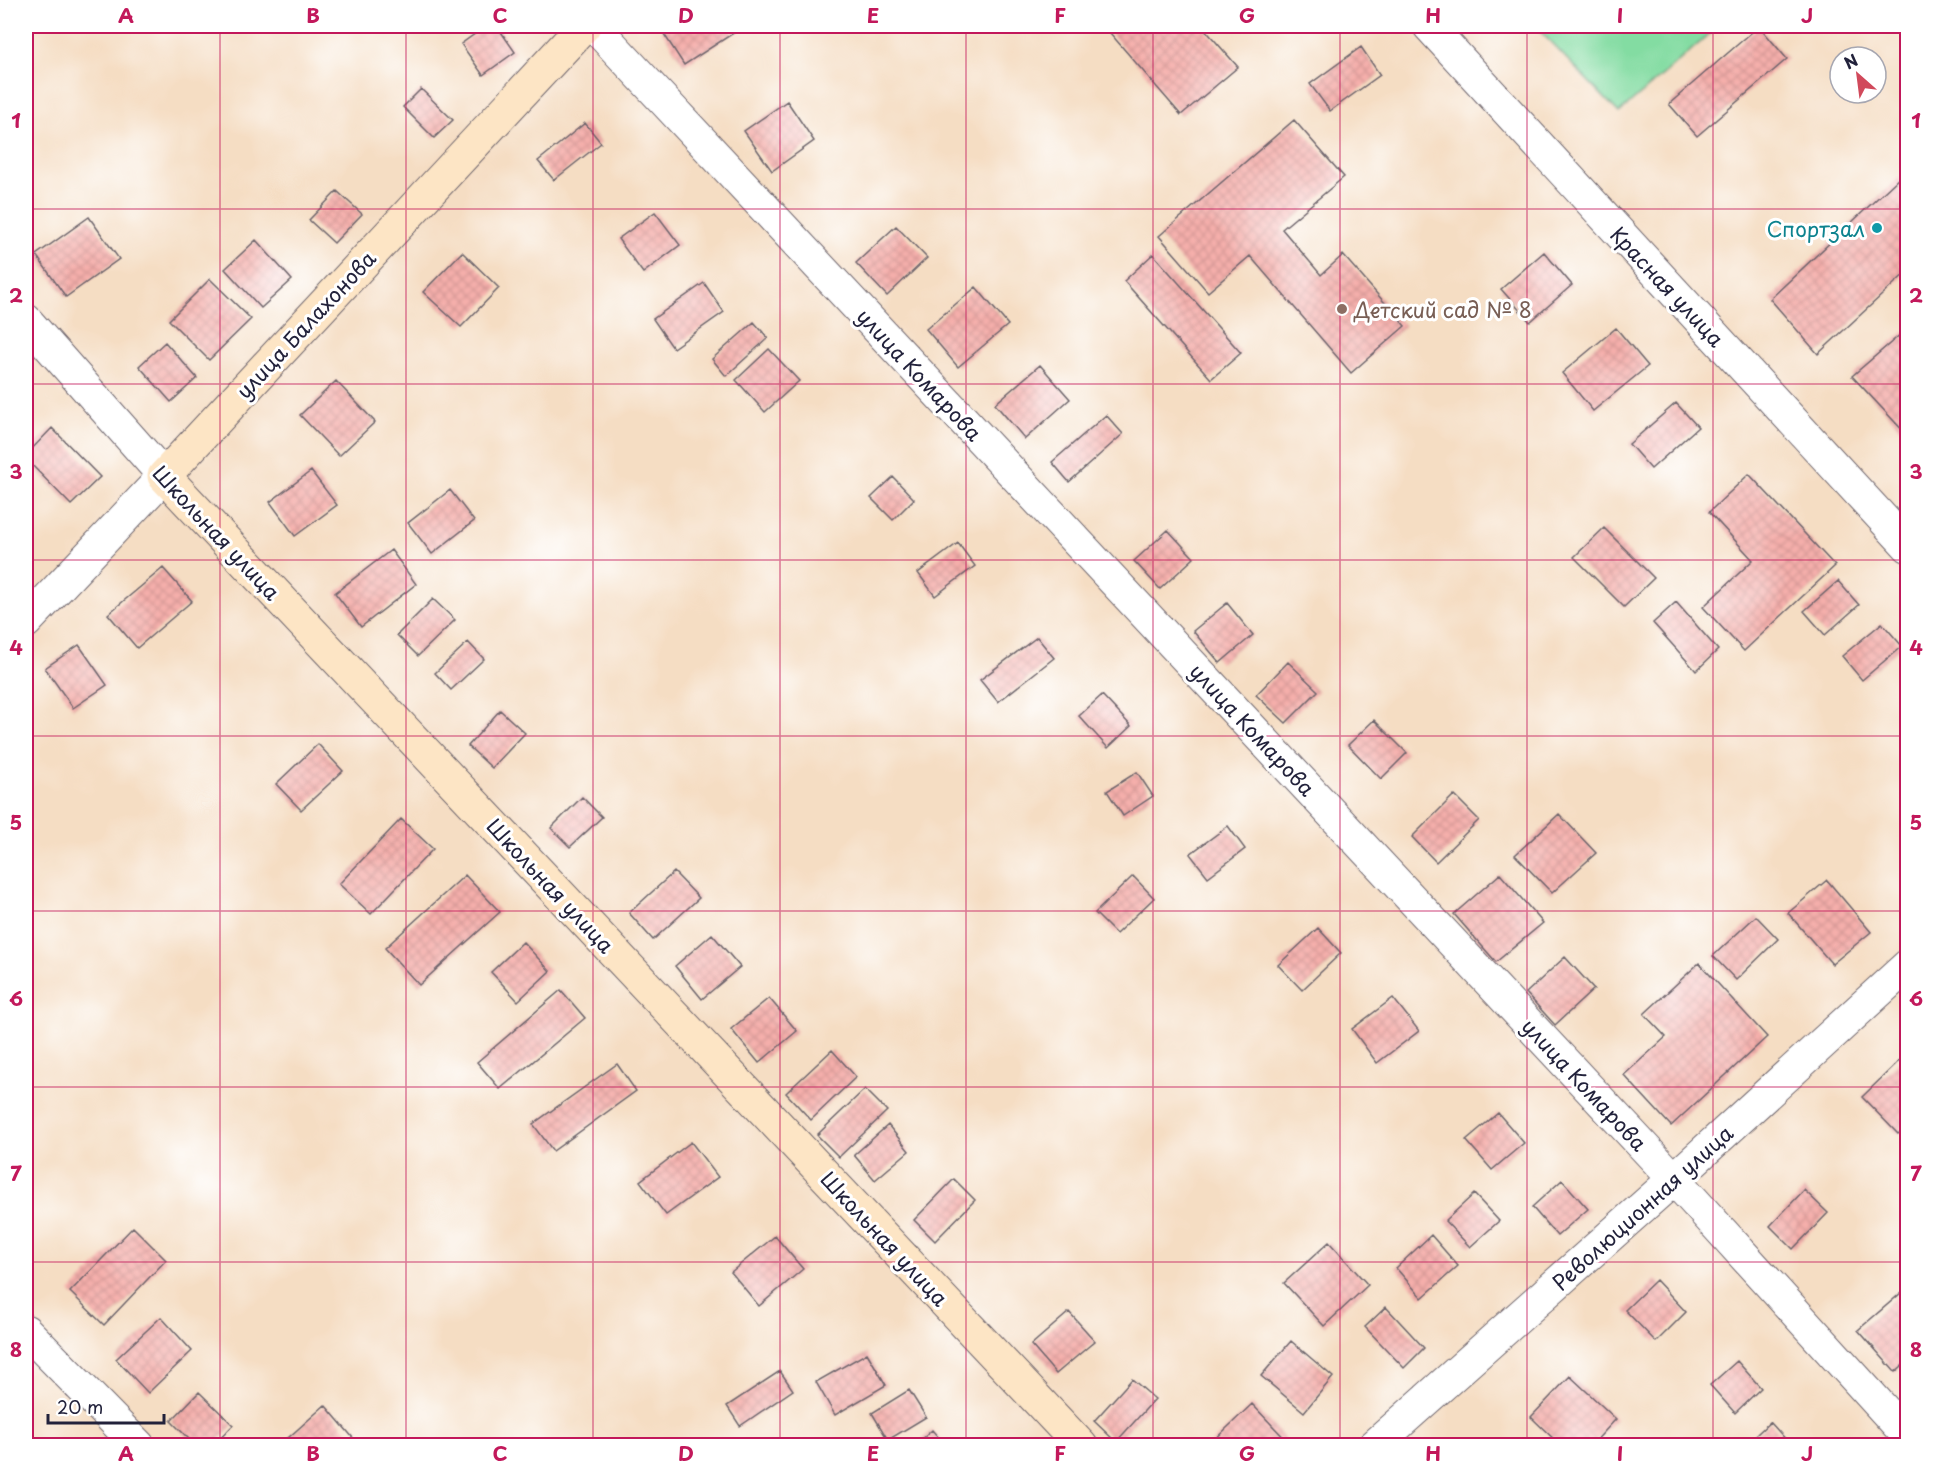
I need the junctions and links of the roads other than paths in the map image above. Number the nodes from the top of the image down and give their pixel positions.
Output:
1 (584, 26) edge
2 (594, 26) edge
3 (1429, 26) edge
4 (26, 320) edge
5 (164, 477) junction
6 (1908, 546) edge
7 (26, 622) edge
8 (1908, 965) edge
9 (1674, 1179) junction
10 (26, 1331) edge
11 (1908, 1436) edge
12 (137, 1445) edge
13 (1081, 1446) edge
14 (1374, 1446) edge

1 - 5 street, улица Балахонова
2 - 9 street, улица Комарова
3 - 6 street, Красная улица
4 - 5 street, Школьная улица
5 - 7 street, улица Балахонова
5 - 13 street, Школьная улица
8 - 9 street, Революционная улица
9 - 11 street, улица Комарова
9 - 14 street, Революционная улица
10 - 12 street

